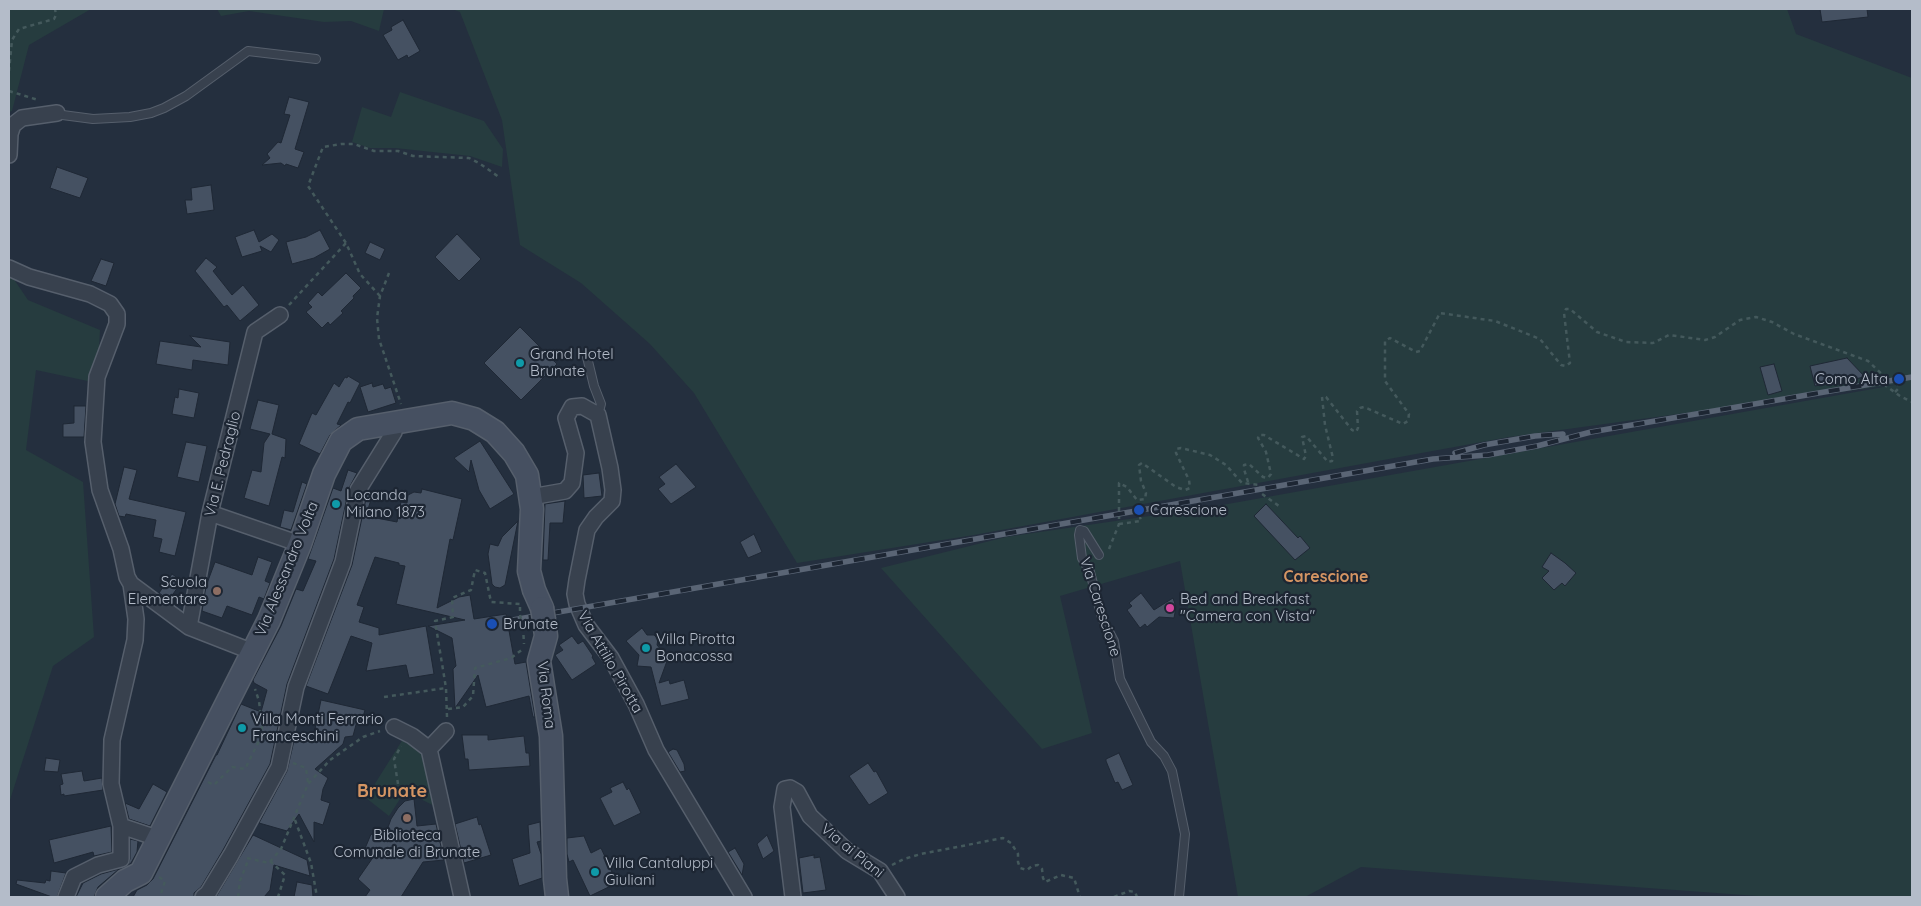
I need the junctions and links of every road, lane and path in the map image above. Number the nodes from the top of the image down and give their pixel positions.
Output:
1 (55, 9) edge
2 (316, 59) dead end
3 (9, 71) edge
4 (56, 114) joint
5 (9, 155) edge
6 (499, 177) dead end
7 (346, 243) junction
8 (9, 268) edge
9 (389, 273) dead end
10 (380, 296) junction
11 (280, 315) joint
12 (587, 357) dead end
13 (1898, 385) dead end
14 (1895, 392) junction
15 (1912, 402) edge
16 (598, 415) junction
17 (401, 421) junction
18 (1248, 482) junction
19 (531, 497) junction
20 (1279, 506) dead end
21 (210, 513) junction
22 (1140, 517) dead end
23 (1118, 524) junction
24 (300, 544) junction
25 (1099, 556) joint
26 (130, 584) junction
27 (538, 620) junction
28 (189, 627) junction
29 (524, 645) junction
30 (253, 652) junction
31 (254, 686) dead end
32 (446, 688) junction
33 (384, 697) dead end
34 (448, 709) junction
35 (394, 728) joint
36 (446, 731) joint
37 (429, 749) junction
38 (406, 750) dead end
39 (281, 759) junction
40 (193, 773) junction
41 (308, 784) junction
42 (398, 784) dead end
43 (294, 818) junction
44 (121, 826) junction
45 (158, 838) junction
46 (231, 855) junction
47 (249, 858) junction
48 (270, 861) junction
49 (880, 871) junction
50 (556, 888) edge
51 (66, 897) edge
52 (107, 897) edge
53 (203, 897) edge
54 (238, 897) edge
55 (278, 897) edge
56 (317, 897) edge
57 (462, 897) edge
58 (567, 897) edge
59 (744, 897) edge
60 (793, 897) edge
61 (897, 897) edge
62 (1080, 897) edge
63 (1114, 897) edge
64 (1137, 897) edge
65 (1179, 897) edge

1 - 3 path
2 - 4 lane
4 - 5 street
6 - 7 path
7 - 10 path
7 - 11 path
8 - 26 street
9 - 10 path
10 - 17 path
11 - 21 street, Via E. Pedraglio
12 - 16 lane
13 - 14 path
14 - 15 path
14 - 18 path
16 - 19 street
16 - 59 street, Via Attilio Pirotta
17 - 19 street, Via Alessandro Volta
17 - 24 street, Via Alessandro Volta
17 - 39 street
18 - 20 path
18 - 23 path, Via Carescione
19 - 27 street, Via Roma
21 - 24 street
21 - 28 street, Via E. Pedraglio
22 - 23 path
23 - 25 path, Via Carescione
24 - 30 street, Via Alessandro Volta
25 - 65 lane, Via Carescione
26 - 28 street
26 - 44 street
27 - 29 path
27 - 29 path
27 - 32 path, bridge
27 - 50 street, Via Roma
28 - 30 street
29 - 34 path
30 - 40 street, Via Alessandro Volta
31 - 40 path
32 - 33 path
32 - 34 path
34 - 36 path
35 - 37 street
35 - 41 path
36 - 37 street
37 - 57 street
38 - 42 path
39 - 41 path
39 - 46 street
40 - 45 street, Via Alessandro Volta
41 - 43 path
43 - 48 path
43 - 56 path
44 - 45 street
44 - 51 street
45 - 52 street, Via Alessandro Volta
46 - 47 path
46 - 53 street
47 - 48 path
47 - 54 path
48 - 55 path
49 - 60 street, Via ai Piani
49 - 61 street, Via ai Piani
49 - 62 path
50 - 58 street
63 - 64 path

